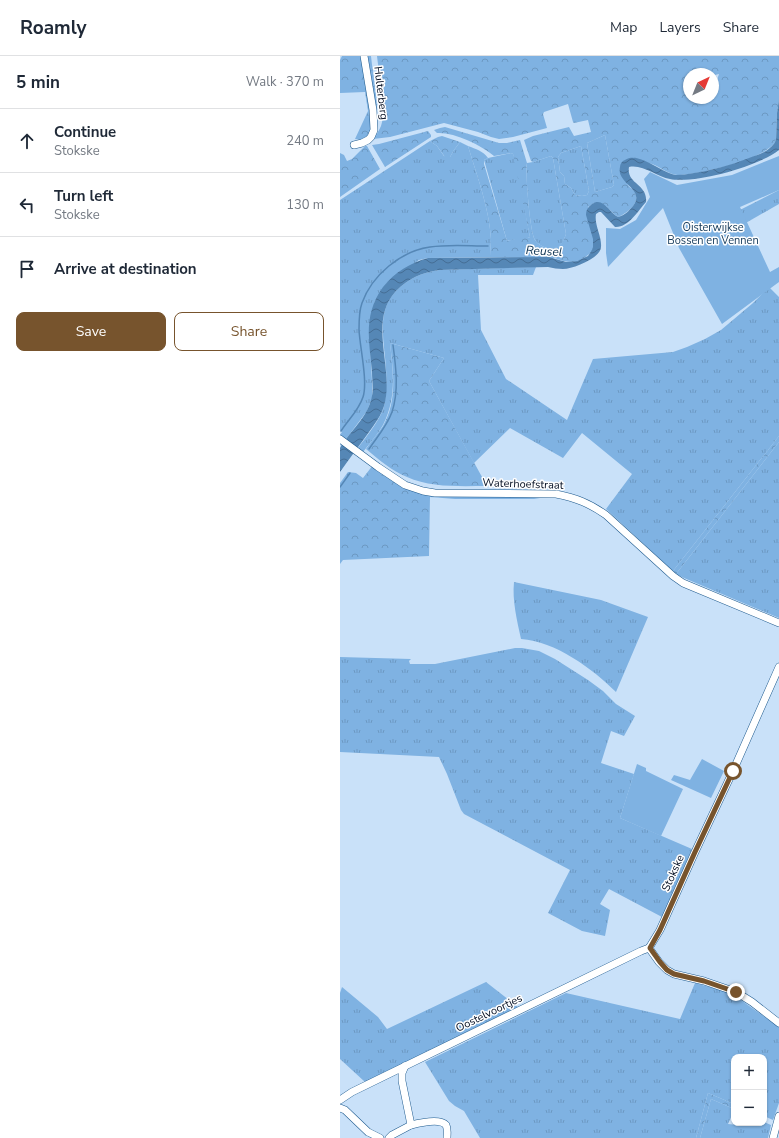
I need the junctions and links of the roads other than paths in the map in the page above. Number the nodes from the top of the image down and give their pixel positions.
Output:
1 (364, 56) edge
2 (354, 145) dead end
3 (340, 439) edge
4 (779, 623) edge
5 (779, 667) edge
6 (650, 948) junction
7 (779, 1023) edge
8 (405, 1066) junction
9 (340, 1100) edge
10 (340, 1108) edge
11 (779, 1116) edge
12 (411, 1125) junction
13 (380, 1138) edge
14 (389, 1138) edge
15 (447, 1138) edge
16 (773, 1138) edge

1 - 2 street, Hulterberg
3 - 4 street, Waterhoefstraat
5 - 6 street, Stokske
6 - 7 street
6 - 8 street, Oostelvoortjes
8 - 9 street, Oostelvoortjes
8 - 12 street
10 - 13 street
11 - 16 street
12 - 14 street
12 - 15 street

